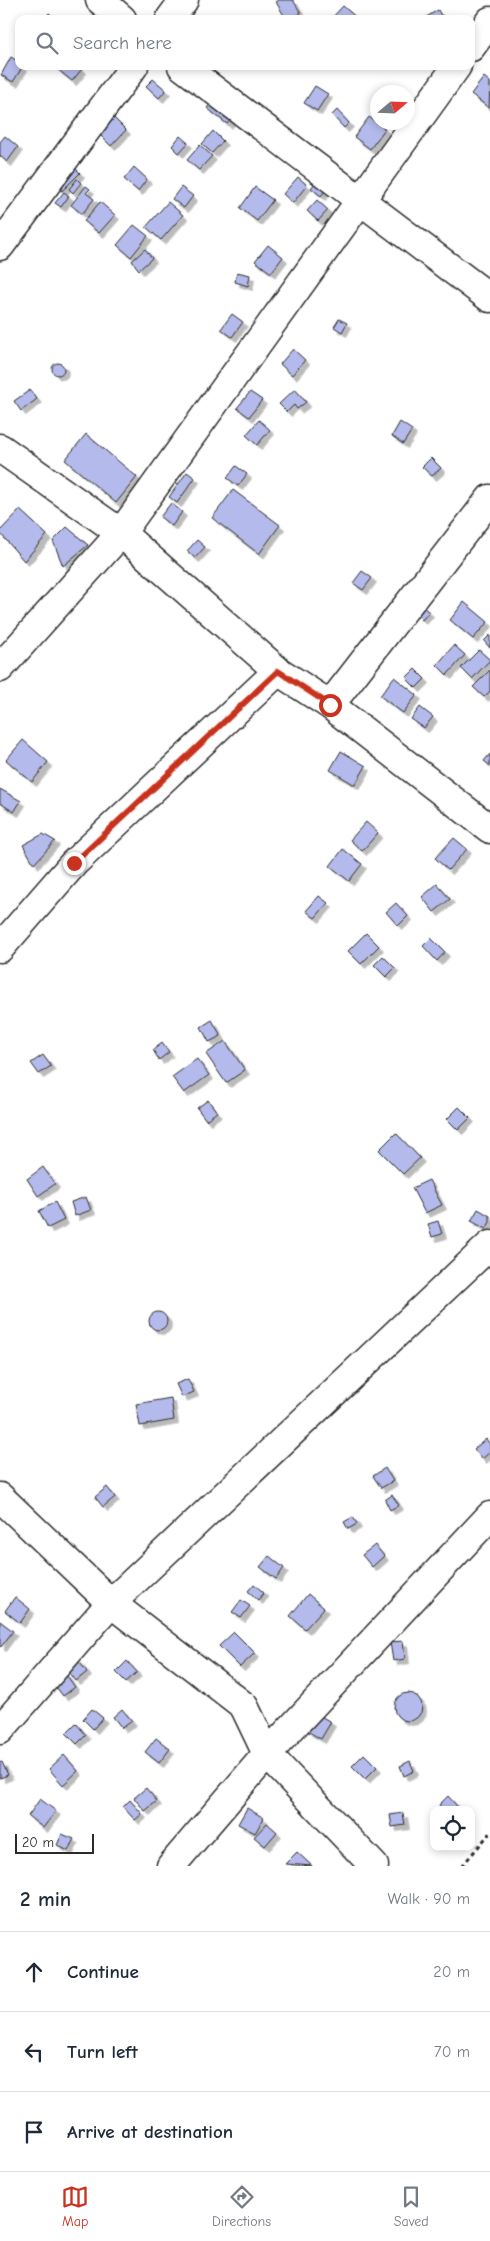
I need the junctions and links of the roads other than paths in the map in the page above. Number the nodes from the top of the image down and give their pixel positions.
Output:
1 (100, 0) edge
2 (184, 0) edge
3 (117, 15) edge
4 (173, 15) edge
5 (490, 21) edge
6 (475, 42) edge
7 (131, 70) edge
8 (187, 70) edge
9 (454, 70) edge
10 (360, 200) junction
11 (0, 246) edge
12 (490, 298) edge
13 (0, 448) edge
14 (490, 499) edge
15 (121, 533) junction
16 (0, 668) edge
17 (278, 671) junction
18 (330, 705) junction
19 (490, 829) edge
20 (4, 934) edge
21 (490, 1245) edge
22 (0, 1497) edge
23 (490, 1516) edge
24 (111, 1603) junction
25 (0, 1730) edge
26 (266, 1754) junction
27 (170, 1866) edge
28 (374, 1866) edge

1 - 3 street
2 - 4 street
5 - 6 street
7 - 11 street
8 - 10 street
9 - 10 street
10 - 12 street
10 - 15 street
13 - 15 street
14 - 18 street
15 - 16 street
15 - 17 street
17 - 18 street
17 - 20 street
18 - 19 street
21 - 24 street
22 - 24 street
23 - 26 street
24 - 25 street
24 - 26 street
26 - 27 street
26 - 28 street

